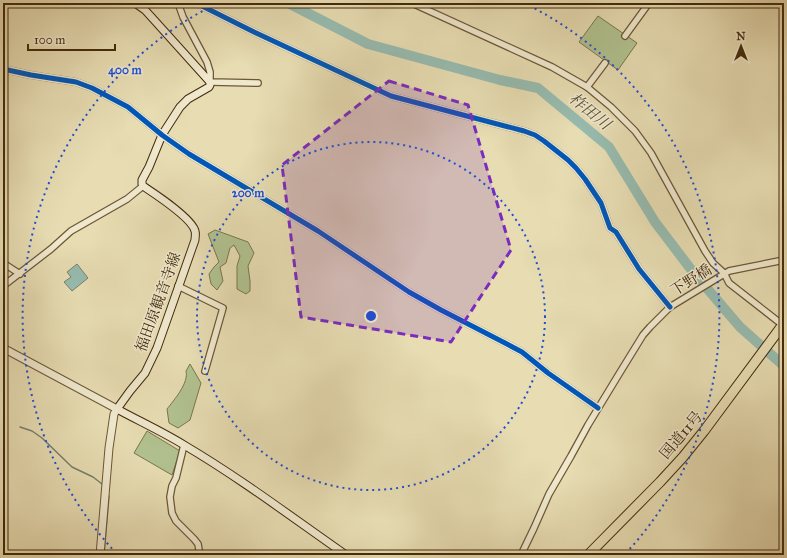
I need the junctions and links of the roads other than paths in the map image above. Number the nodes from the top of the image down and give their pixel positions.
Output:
1 (135, 3) edge
2 (178, 3) edge
3 (196, 3) edge
4 (412, 3) edge
5 (649, 3) edge
6 (625, 36) dead end
7 (605, 63) dead end
8 (3, 69) edge
9 (210, 82) junction
10 (258, 83) dead end
11 (587, 87) junction
12 (162, 135) junction
13 (143, 186) junction
14 (784, 260) edge
15 (3, 263) edge
16 (724, 273) junction
17 (20, 274) junction
18 (3, 286) edge
19 (178, 286) junction
20 (670, 307) junction
21 (784, 324) edge
22 (3, 348) edge
23 (205, 372) dead end
24 (598, 408) junction
25 (117, 409) junction
26 (184, 445) junction
27 (199, 550) dead end
28 (100, 555) edge
29 (346, 555) edge
30 (521, 555) edge
31 (588, 555) edge

1 - 9 main road
2 - 9 street
3 - 20 street
4 - 11 street
5 - 6 street
7 - 11 street
8 - 12 street
9 - 10 street
9 - 12 main road
11 - 16 street
12 - 13 main road
12 - 24 street
13 - 17 street
13 - 19 main road, 福田原観音寺線
14 - 16 street, 下野橋
15 - 17 street
16 - 20 street, 下野橋
16 - 21 street
17 - 18 street
19 - 23 street
19 - 25 main road, 福田原観音寺線
20 - 24 street, 下野橋
21 - 31 highway, 国道11号
22 - 25 main road
24 - 30 street, 下野橋
25 - 26 main road
25 - 28 main road, 福田原観音寺線
26 - 27 street
26 - 29 main road

